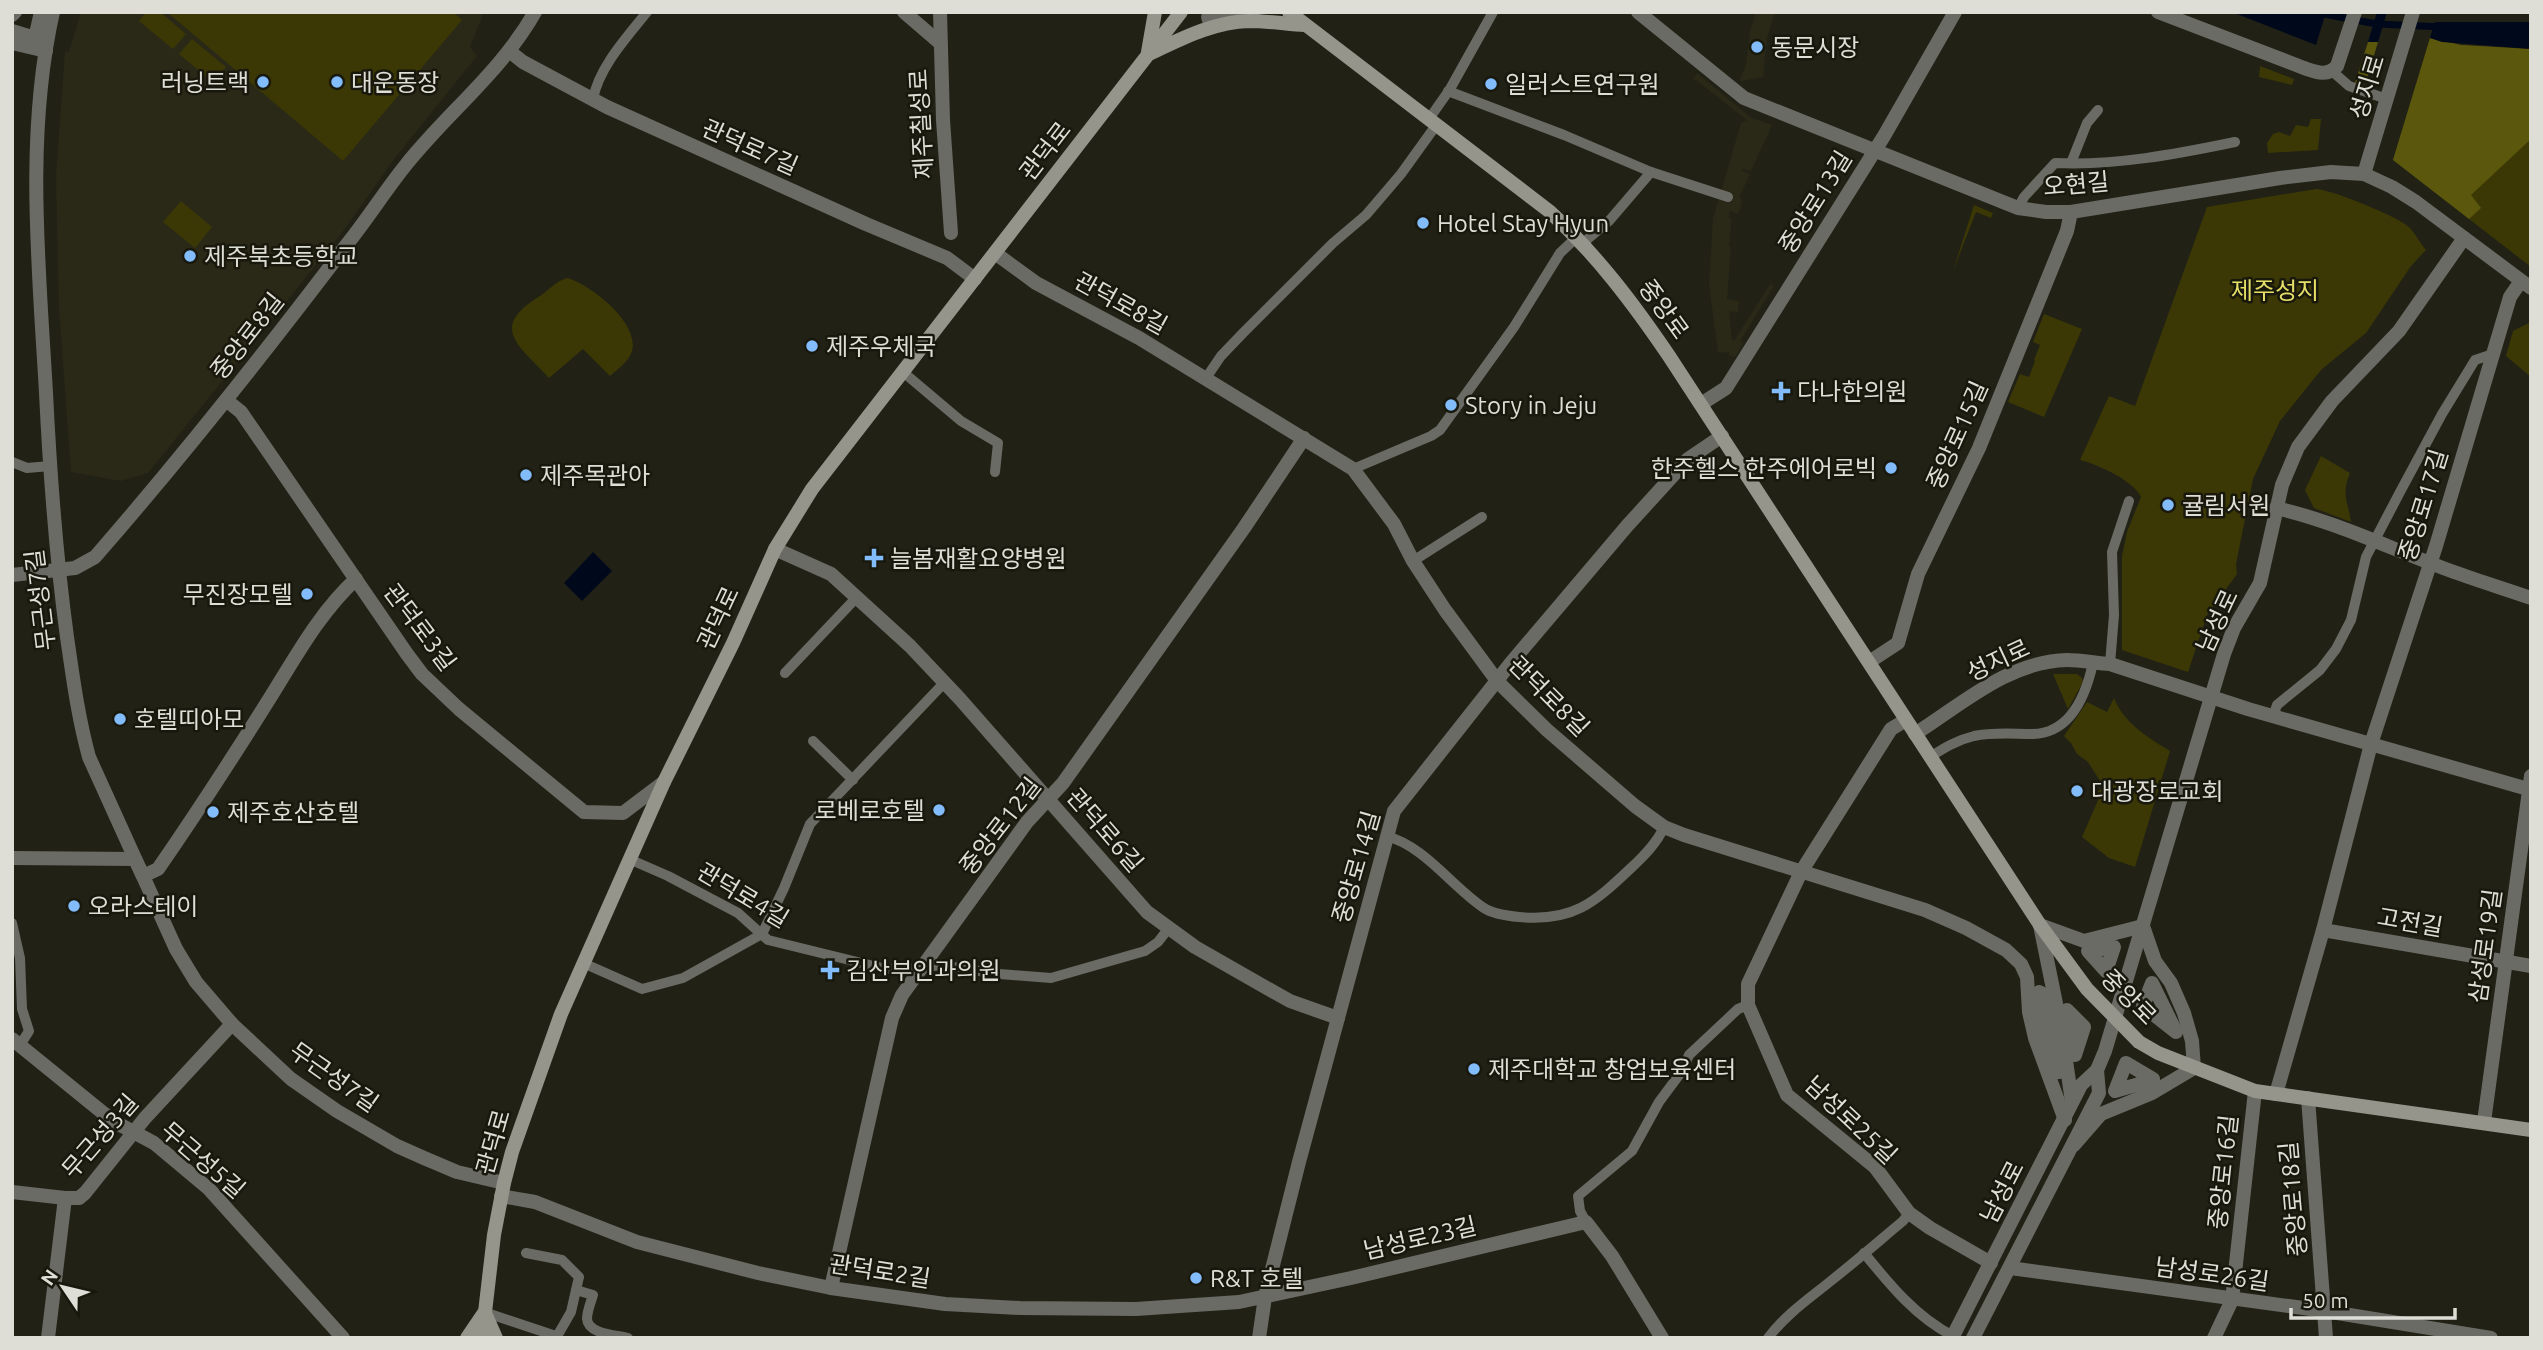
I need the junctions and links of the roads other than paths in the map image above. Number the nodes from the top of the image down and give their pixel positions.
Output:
1 (41, 12) edge
2 (54, 12) edge
3 (517, 12) edge
4 (647, 12) edge
5 (904, 12) edge
6 (940, 12) edge
7 (1155, 12) edge
8 (1181, 12) edge
9 (1211, 12) edge
10 (1254, 12) edge
11 (1289, 12) edge
12 (1493, 12) edge
13 (1638, 12) edge
14 (1955, 12) edge
15 (2158, 12) edge
16 (2355, 12) edge
17 (2413, 12) edge
18 (532, 17) edge
19 (1303, 19) edge
20 (12, 32) edge
21 (12, 43) edge
22 (940, 43) junction
23 (46, 51) junction
24 (509, 51) junction
25 (1148, 54) junction
26 (2335, 69) junction
27 (1448, 91) junction
28 (2381, 97) dead end
29 (593, 99) junction
30 (2098, 110) dead end
31 (1433, 122) junction
32 (2235, 142) dead end
33 (1875, 149) junction
34 (2071, 163) junction
35 (1651, 173) junction
36 (2364, 174) junction
37 (1728, 197) dead end
38 (2018, 208) junction
39 (2071, 212) junction
40 (951, 233) dead end
41 (2464, 238) junction
42 (1580, 240) junction
43 (995, 253) junction
44 (975, 279) junction
45 (2526, 284) edge
46 (2493, 354) junction
47 (903, 372) junction
48 (1206, 378) junction
49 (226, 400) junction
50 (1701, 404) junction
51 (1722, 436) junction
52 (1304, 438) junction
53 (12, 462) edge
54 (50, 466) junction
55 (1353, 469) junction
56 (995, 472) dead end
57 (2129, 501) dead end
58 (2276, 508) junction
59 (1482, 517) dead end
60 (2374, 541) junction
61 (775, 549) junction
62 (1413, 561) junction
63 (2430, 562) junction
64 (58, 569) junction
65 (12, 575) edge
66 (356, 579) junction
67 (857, 597) junction
68 (2531, 598) edge
69 (1869, 662) junction
70 (2094, 663) junction
71 (2110, 664) junction
72 (785, 673) dead end
73 (1498, 682) junction
74 (944, 683) junction
75 (2211, 697) junction
76 (2273, 716) junction
77 (1906, 720) junction
78 (1915, 734) junction
79 (813, 741) dead end
80 (2371, 744) junction
81 (1930, 757) junction
82 (853, 780) junction
83 (664, 782) junction
84 (2529, 783) edge
85 (1048, 800) junction
86 (1664, 827) junction
87 (1386, 836) junction
88 (12, 858) edge
89 (135, 859) junction
90 (629, 859) junction
91 (1801, 872) junction
92 (143, 876) junction
93 (12, 923) edge
94 (2040, 925) junction
95 (2143, 926) junction
96 (1168, 929) junction
97 (2323, 930) junction
98 (762, 934) junction
99 (583, 962) junction
100 (2505, 962) junction
101 (2531, 966) edge
102 (921, 968) junction
103 (16, 971) edge
104 (1748, 1005) junction
105 (1338, 1018) junction
106 (2115, 1018) junction
107 (232, 1024) junction
108 (16, 1042) edge
109 (2194, 1068) junction
110 (2097, 1070) junction
111 (2255, 1091) junction
112 (2276, 1094) junction
113 (2308, 1098) junction
114 (2072, 1105) junction
115 (2065, 1120) junction
116 (2484, 1122) junction
117 (2531, 1130) edge
118 (133, 1132) junction
119 (2074, 1145) junction
120 (503, 1189) junction
121 (12, 1192) edge
122 (65, 1198) junction
123 (1909, 1213) junction
124 (1586, 1222) junction
125 (526, 1253) dead end
126 (1864, 1254) junction
127 (1991, 1263) junction
128 (2010, 1268) junction
129 (831, 1288) junction
130 (576, 1290) junction
131 (1265, 1297) junction
132 (2232, 1300) junction
133 (2325, 1311) junction
134 (484, 1312) junction
135 (556, 1337) edge
136 (1952, 1337) edge
137 (48, 1338) edge
138 (343, 1338) edge
139 (467, 1338) edge
140 (482, 1338) edge
141 (496, 1338) edge
142 (628, 1338) edge
143 (1259, 1338) edge
144 (1662, 1338) edge
145 (1768, 1338) edge
146 (1973, 1338) edge
147 (2214, 1338) edge
148 (2326, 1338) edge
149 (2491, 1338) edge

1 - 20 street
2 - 23 street, 무근성7길
3 - 18 street
4 - 29 lane
5 - 22 street
6 - 22 street, 제주칠성로
7 - 25 main road
8 - 25 main road, 관덕로
9 - 10 street
11 - 19 main road, 중앙로
12 - 27 lane
13 - 33 street, 오현길
14 - 33 street, 중앙로13길
15 - 26 street
16 - 26 street
17 - 36 street, 성지로
18 - 24 street, 중앙로8길
19 - 25 main road
19 - 31 main road, 중앙로
21 - 23 street
22 - 40 street, 제주칠성로
23 - 54 street, 무근성7길
24 - 29 street, 관덕로7길
24 - 49 street, 중앙로8길
25 - 43 main road, 관덕로
26 - 28 lane
27 - 31 lane
27 - 35 lane
29 - 44 street, 관덕로7길
30 - 34 lane
31 - 42 main road, 중앙로
31 - 48 lane
32 - 34 lane
33 - 38 street, 오현길
33 - 50 street, 중앙로13길
34 - 38 lane
35 - 37 lane
35 - 42 lane
36 - 39 street, 오현길
36 - 41 street, 오현길
38 - 39 street, 오현길
39 - 69 street, 중앙로15길
41 - 45 street, 오현길
41 - 58 street, 남성로
42 - 50 main road, 중앙로
42 - 55 lane
43 - 44 main road, 관덕로
43 - 48 street, 관덕로8길
44 - 47 main road, 관덕로
45 - 46 street, 중앙로17길
46 - 60 lane
46 - 63 street, 중앙로17길
47 - 56 lane
47 - 61 main road, 관덕로
48 - 52 street, 관덕로8길
49 - 64 street, 중앙로8길
49 - 66 street, 관덕로3길
50 - 51 main road, 중앙로
51 - 69 main road, 중앙로
51 - 73 street, 중앙로14길
52 - 55 street, 관덕로8길
52 - 85 street, 중앙로12길
53 - 54 lane
54 - 64 street, 무근성7길
55 - 62 street, 관덕로8길
57 - 71 lane
58 - 60 street
58 - 75 street, 남성로
59 - 62 lane
60 - 63 street
60 - 76 lane
61 - 67 street, 관덕로6길
61 - 83 main road, 관덕로
62 - 73 street, 관덕로8길
63 - 68 street
63 - 80 street, 중앙로17길
64 - 65 street, 중앙로8길
64 - 89 street, 무근성7길
66 - 83 street, 관덕로3길
66 - 92 street
67 - 72 lane
67 - 74 street, 관덕로6길
69 - 77 main road, 중앙로
70 - 71 street, 성지로
70 - 78 street, 성지로
70 - 81 lane
71 - 75 street, 성지로
73 - 86 street, 관덕로8길
73 - 87 street, 중앙로14길
74 - 82 lane
74 - 85 street, 관덕로6길
75 - 76 street, 성지로
75 - 95 street, 남성로
76 - 80 street, 성지로
77 - 78 main road, 중앙로
77 - 91 street
78 - 81 main road, 중앙로
79 - 82 lane
80 - 84 street
80 - 97 street, 중앙로17길
81 - 94 main road, 중앙로
82 - 98 lane
83 - 90 main road, 관덕로
84 - 100 street, 삼성로19길
85 - 96 street, 관덕로6길
85 - 102 street, 중앙로12길
86 - 87 lane
86 - 91 street, 관덕로8길
87 - 105 street, 중앙로14길
88 - 89 street
89 - 92 street, 무근성7길
90 - 98 lane, 관덕로4길
90 - 99 main road, 관덕로
91 - 104 street
91 - 115 street, 관덕로8길
92 - 107 street, 무근성7길
93 - 103 lane
94 - 95 street
94 - 106 main road, 중앙로
94 - 114 street
95 - 106 street, 남성로
95 - 109 street
96 - 102 lane, 관덕로4길
96 - 105 street, 관덕로6길
97 - 100 street, 고전길
97 - 112 street, 중앙로17길
98 - 99 lane
98 - 102 lane, 관덕로4길
99 - 120 main road, 관덕로
100 - 101 street, 고전길
100 - 116 street, 삼성로19길
102 - 129 street, 중앙로12길
103 - 108 lane
104 - 123 street, 남성로25길
104 - 124 lane
105 - 131 street, 중앙로14길
106 - 109 main road, 중앙로
106 - 110 street, 남성로
107 - 118 street, 무근성3길
107 - 120 street, 무근성7길
108 - 118 street, 무근성5길
109 - 111 main road, 중앙로
109 - 119 street
110 - 114 street, 남성로
110 - 119 street, 남성로
111 - 112 main road, 중앙로
111 - 132 street, 중앙로16길
112 - 113 main road, 중앙로
113 - 116 main road, 중앙로
113 - 133 street, 중앙로18길
114 - 115 street, 남성로
115 - 127 street, 남성로
116 - 117 main road, 중앙로
118 - 122 street, 무근성3길
118 - 138 street, 무근성5길
119 - 128 street, 남성로
120 - 129 street, 관덕로2길
120 - 134 main road, 관덕로
121 - 122 street
122 - 137 street, 무근성3길
123 - 126 lane
123 - 127 street, 남성로25길
124 - 131 street, 남성로23길
124 - 144 street
125 - 130 lane
126 - 136 lane
126 - 145 lane
127 - 136 street, 남성로
128 - 132 street, 남성로26길
128 - 146 street, 남성로
129 - 131 street, 관덕로2길
130 - 135 lane
130 - 142 lane
131 - 143 street, 중앙로14길
132 - 133 street, 남성로26길
132 - 147 street, 중앙로16길
133 - 148 street, 중앙로18길
133 - 149 street, 남성로26길
134 - 135 lane
134 - 139 main road
134 - 140 main road, 관덕로
134 - 141 main road

